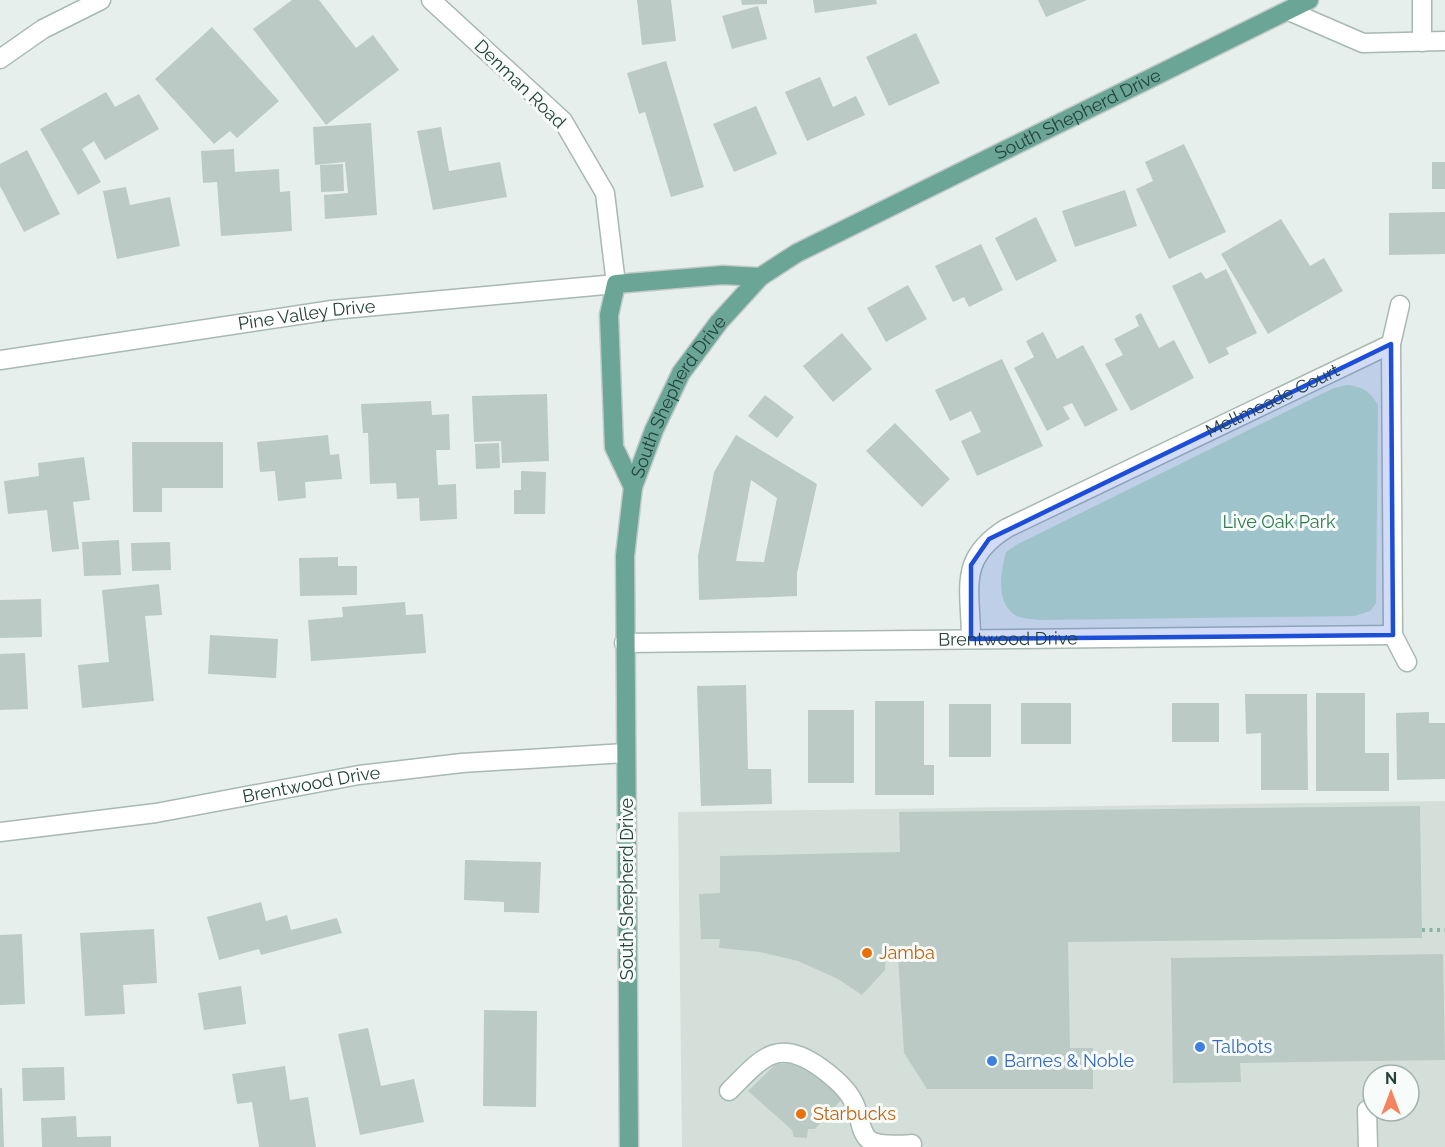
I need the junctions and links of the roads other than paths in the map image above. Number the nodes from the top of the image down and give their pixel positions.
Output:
1 (100, 0) edge
2 (431, 0) edge
3 (1309, 0) edge
4 (1422, 0) edge
5 (1289, 11) junction
6 (1422, 42) junction
7 (1445, 42) edge
8 (0, 59) edge
9 (760, 277) junction
10 (616, 284) junction
11 (1400, 305) dead end
12 (1390, 344) junction
13 (0, 360) edge
14 (633, 487) junction
15 (1393, 635) junction
16 (971, 639) junction
17 (624, 643) junction
18 (1407, 662) dead end
19 (626, 753) junction
20 (0, 832) edge
21 (729, 1091) dead end
22 (1367, 1123) edge
23 (912, 1144) dead end
24 (629, 1147) edge
25 (1368, 1147) edge

1 - 8 street
2 - 10 street, Denman Road
3 - 5 main road, South Shepherd Drive
4 - 6 street
5 - 6 street
5 - 9 main road, South Shepherd Drive
6 - 7 street
9 - 10 main road
9 - 14 main road, South Shepherd Drive
10 - 13 street, Pine Valley Drive
10 - 14 main road
11 - 12 street
12 - 15 street
12 - 16 street, Mellmeade Court
14 - 17 main road, South Shepherd Drive
15 - 16 street, Brentwood Drive
15 - 18 street
16 - 17 street, Brentwood Drive
17 - 19 main road, South Shepherd Drive
19 - 20 street, Brentwood Drive
19 - 24 main road, South Shepherd Drive
21 - 23 street
22 - 25 street

